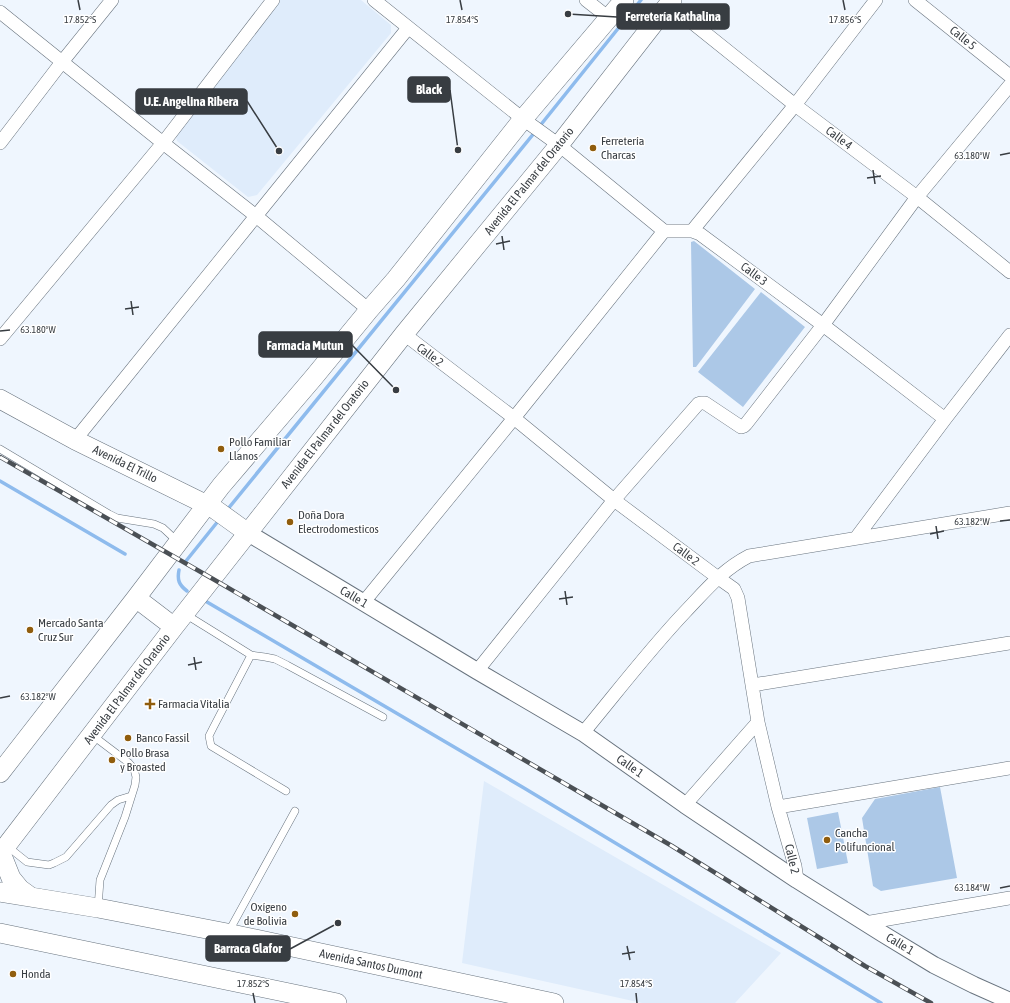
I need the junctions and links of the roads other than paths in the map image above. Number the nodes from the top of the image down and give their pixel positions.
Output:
1 (112, 0) edge
2 (273, 0) edge
3 (374, 0) edge
4 (586, 0) edge
5 (624, 0) edge
6 (876, 0) edge
7 (915, 0) edge
8 (671, 2) edge
9 (0, 12) edge
10 (609, 18) junction
11 (408, 28) junction
12 (62, 62) junction
13 (1010, 76) edge
14 (1010, 85) edge
15 (795, 105) junction
16 (527, 122) junction
17 (553, 141) junction
18 (0, 143) edge
19 (163, 143) junction
20 (917, 198) junction
21 (256, 216) junction
22 (664, 231) junction
23 (692, 231) junction
24 (1010, 272) edge
25 (369, 310) junction
26 (823, 325) junction
27 (404, 334) junction
28 (1010, 335) edge
29 (0, 340) edge
30 (0, 399) edge
31 (514, 418) junction
32 (945, 419) junction
33 (75, 440) junction
34 (0, 449) edge
35 (614, 500) junction
36 (211, 507) junction
37 (1010, 513) edge
38 (248, 533) junction
39 (856, 538) junction
40 (178, 542) junction
41 (717, 577) junction
42 (140, 601) junction
43 (363, 603) junction
44 (175, 620) junction
45 (1010, 643) edge
46 (251, 655) junction
47 (477, 671) junction
48 (753, 685) junction
49 (383, 717) dead end
50 (758, 722) junction
51 (583, 733) junction
52 (92, 735) junction
53 (1010, 768) edge
54 (0, 773) edge
55 (286, 791) dead end
56 (131, 796) junction
57 (685, 805) junction
58 (778, 807) junction
59 (294, 811) dead end
60 (2, 851) edge
61 (796, 880) junction
62 (0, 892) edge
63 (31, 897) junction
64 (1010, 898) edge
65 (98, 908) junction
66 (865, 923) junction
67 (0, 933) edge
68 (228, 933) junction
69 (288, 998) edge
70 (1010, 1001) edge
71 (329, 1002) edge
72 (554, 1003) edge

1 - 12 street
2 - 19 street
3 - 11 street
4 - 10 street
5 - 10 main road
6 - 15 street
7 - 13 street, Calle 5
8 - 15 street, Calle 4
8 - 17 main road, Avenida El Palmar del Oratorio
9 - 12 street
10 - 16 main road
11 - 16 street
11 - 21 street
12 - 18 street
12 - 19 street
14 - 20 street
15 - 20 street, Calle 4
15 - 23 street
16 - 17 street
16 - 25 main road
17 - 22 street
17 - 27 main road, Avenida El Palmar del Oratorio
19 - 21 street
19 - 29 street
20 - 24 street, Calle 4
20 - 26 street
21 - 25 street
21 - 33 street
22 - 23 street, Calle 3
22 - 31 street
23 - 26 street, Calle 3
25 - 36 main road
26 - 32 street, Calle 3
26 - 35 street
27 - 31 street, Calle 2
27 - 38 main road, Avenida El Palmar del Oratorio
28 - 32 street
30 - 33 main road, Avenida El Trillo
31 - 35 street, Calle 2
31 - 43 street
32 - 39 street
33 - 36 main road, Avenida El Trillo
34 - 40 lane
35 - 41 street, Calle 2
35 - 47 street
36 - 38 main road, Avenida El Trillo
36 - 40 main road
37 - 39 street
38 - 43 street, Calle 1
38 - 44 main road, Avenida El Palmar del Oratorio
39 - 41 street
40 - 42 main road
41 - 48 street, Calle 2
41 - 51 street
42 - 44 main road
42 - 54 main road
43 - 47 street, Calle 1
44 - 46 lane
44 - 52 main road, Avenida El Palmar del Oratorio
45 - 48 street
46 - 49 lane
46 - 55 lane
47 - 51 street, Calle 1
48 - 50 street, Calle 2
50 - 57 street
50 - 58 street, Calle 2
51 - 57 street, Calle 1
52 - 56 lane
52 - 60 main road, Avenida El Palmar del Oratorio
53 - 58 street
56 - 60 lane
56 - 65 lane
57 - 61 street, Calle 1
58 - 61 street, Calle 2
59 - 68 lane
60 - 63 main road
61 - 66 street, Calle 1
62 - 63 main road, Avenida Santos Dumont
63 - 65 main road, Avenida Santos Dumont
64 - 66 street
65 - 68 main road, Avenida Santos Dumont
66 - 70 street, Calle 1
67 - 69 main road
68 - 72 main road, Avenida Santos Dumont
69 - 71 main road

